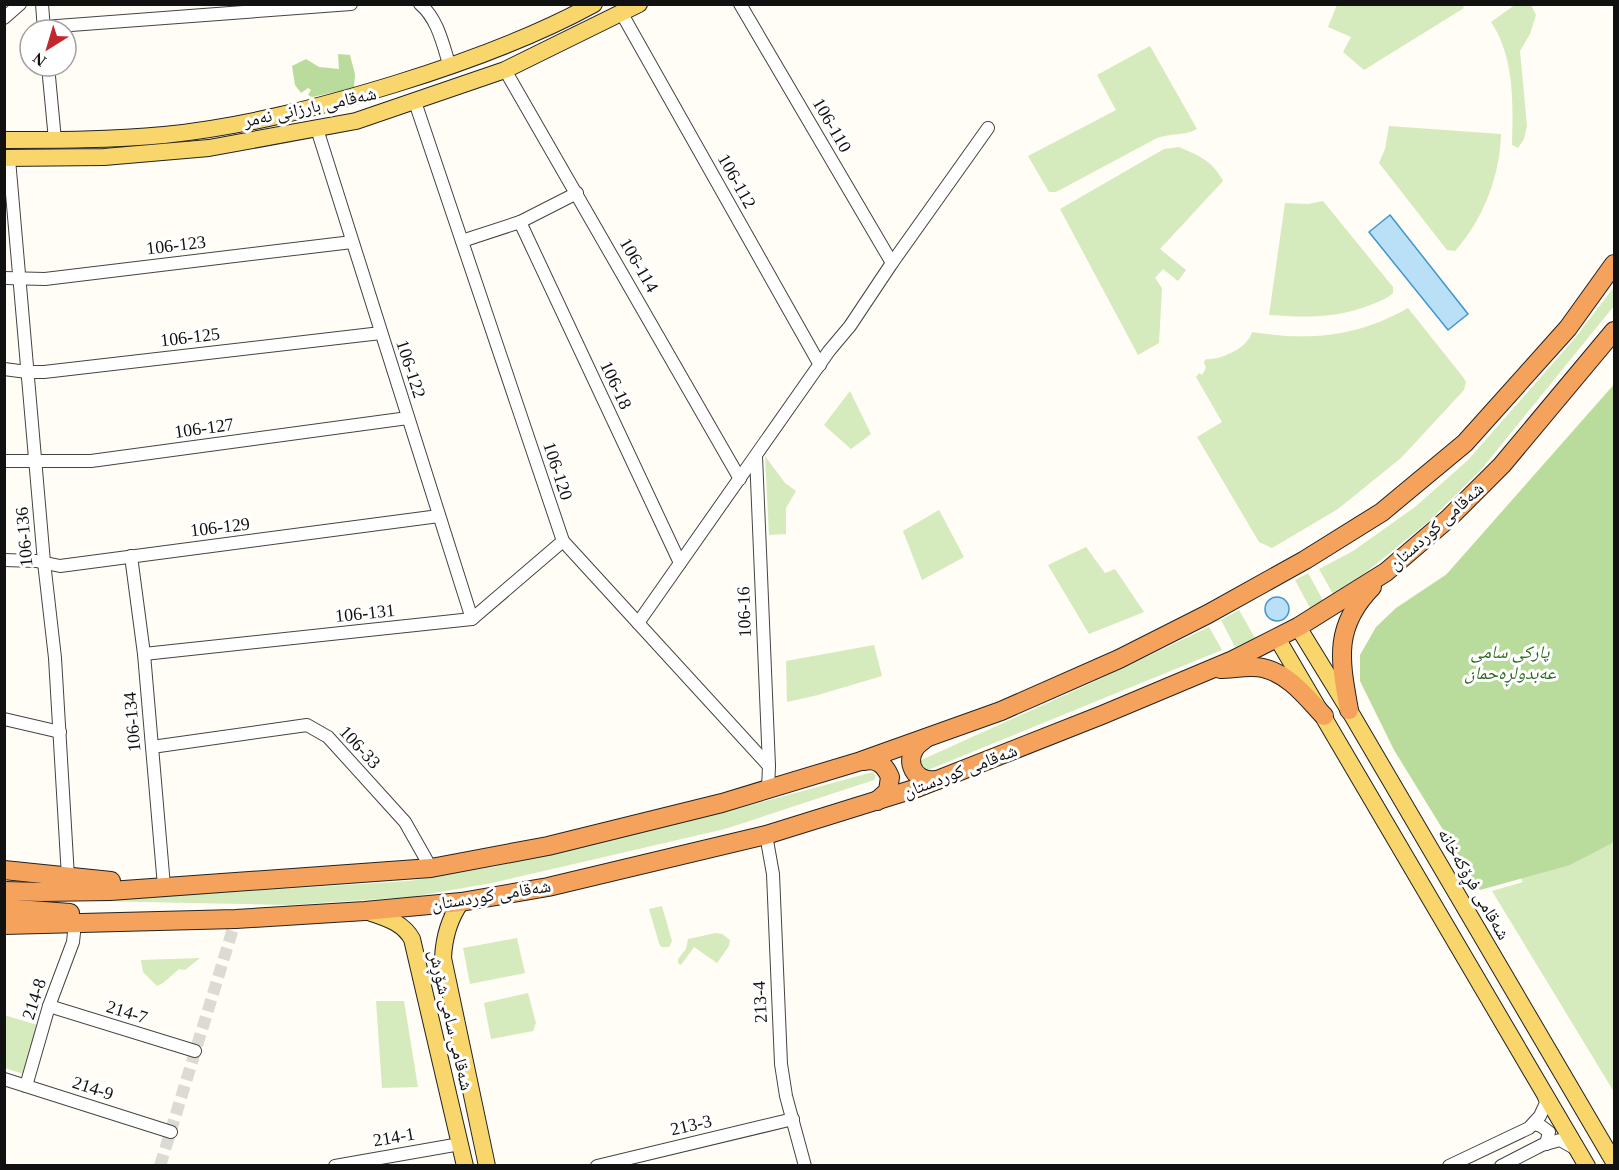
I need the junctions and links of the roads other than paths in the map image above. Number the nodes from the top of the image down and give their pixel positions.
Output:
1 (20, 4) edge
2 (351, 4) edge
3 (420, 4) edge
4 (594, 4) edge
5 (639, 4) edge
6 (740, 4) edge
7 (622, 14) junction
8 (4, 18) edge
9 (78, 25) edge
10 (450, 67) junction
11 (505, 70) junction
12 (49, 78) edge
13 (415, 102) junction
14 (988, 128) dead end
15 (317, 129) junction
16 (4, 140) edge
17 (55, 140) junction
18 (7, 158) edge
19 (577, 193) junction
20 (520, 222) junction
21 (352, 242) junction
22 (462, 242) junction
23 (892, 263) junction
24 (1614, 264) edge
25 (1614, 274) edge
26 (4, 278) edge
27 (20, 279) junction
28 (1579, 314) junction
29 (381, 333) junction
30 (1612, 333) edge
31 (820, 365) junction
32 (4, 369) edge
33 (27, 372) junction
34 (408, 418) junction
35 (756, 456) junction
36 (4, 461) edge
37 (35, 462) junction
38 (740, 479) junction
39 (440, 516) junction
40 (562, 541) junction
41 (131, 556) junction
42 (4, 560) edge
43 (44, 562) junction
44 (680, 563) junction
45 (1386, 572) junction
46 (472, 619) junction
47 (638, 622) junction
48 (1298, 627) junction
49 (1277, 638) junction
50 (144, 654) junction
51 (1207, 670) junction
52 (1349, 710) junction
53 (1324, 716) junction
54 (4, 719) edge
55 (60, 732) junction
56 (924, 740) junction
57 (152, 747) junction
58 (861, 761) junction
59 (769, 766) junction
60 (941, 779) junction
61 (768, 789) junction
62 (877, 801) junction
63 (766, 835) junction
64 (431, 868) junction
65 (4, 870) edge
66 (68, 877) junction
67 (164, 886) junction
68 (4, 891) edge
69 (460, 902) junction
70 (4, 908) edge
71 (365, 911) junction
72 (183, 920) junction
73 (75, 923) junction
74 (4, 925) edge
75 (50, 1006) junction
76 (195, 1052) dead end
77 (4, 1079) edge
78 (469, 1083) junction
79 (26, 1086) junction
80 (445, 1086) junction
81 (1542, 1089) junction
82 (793, 1119) junction
83 (1534, 1124) junction
84 (171, 1132) dead end
85 (460, 1144) junction
86 (1546, 1144) junction
87 (1578, 1150) junction
88 (1614, 1162) edge
89 (338, 1165) edge
90 (465, 1166) edge
91 (487, 1166) edge
92 (597, 1166) edge
93 (805, 1166) edge
94 (1449, 1166) edge
95 (1501, 1166) edge
96 (1587, 1166) edge

1 - 8 street
2 - 9 street
3 - 10 street
4 - 10 main road, شەقامی بارزانی نەمر
5 - 7 main road, شەقامی بارزانی نەمر
6 - 23 street, 106-110
7 - 11 main road, شەقامی بارزانی نەمر
7 - 31 street, 106-112
10 - 17 main road, شەقامی بارزانی نەمر
11 - 13 main road, شەقامی بارزانی نەمر
11 - 19 street, 106-114
12 - 17 street
13 - 15 main road, شەقامی بارزانی نەمر
13 - 22 street, 106-120
14 - 23 street
15 - 18 main road, شەقامی بارزانی نەمر
15 - 21 street, 106-122
16 - 17 main road, شەقامی بارزانی نەمر
18 - 27 street, 106-136
19 - 20 street
19 - 38 street, 106-114
20 - 22 street
20 - 44 street, 106-18
21 - 27 street, 106-123
21 - 29 street, 106-122
22 - 40 street, 106-120
23 - 31 street
24 - 28 highway, شەقامی کوردستان
25 - 28 highway, شەقامی کوردستان
26 - 27 street, 106-123
27 - 33 street, 106-136
28 - 56 highway, شەقامی کوردستان
29 - 33 street, 106-125
29 - 34 street, 106-122
30 - 45 highway, شەقامی کوردستان
31 - 35 street
32 - 33 street, 106-125
33 - 37 street, 106-136
34 - 37 street, 106-127
34 - 39 street, 106-122
35 - 38 street
35 - 59 street, 106-16
36 - 37 street, 106-127
37 - 43 street, 106-136
38 - 44 street
39 - 41 street, 106-129
39 - 46 street, 106-122
40 - 46 street
40 - 47 street, 106-120
41 - 43 street, 106-129
41 - 50 street, 106-134
42 - 43 street, 106-129
43 - 55 street, 106-136
44 - 47 street
45 - 48 highway, شەقامی کوردستان
45 - 52 highway
46 - 50 street, 106-131
47 - 59 street, 106-120
48 - 49 highway, شەقامی کوردستان
48 - 52 main road, شەقامی فڕۆکەخانە
49 - 51 highway, شەقامی کوردستان
49 - 53 main road
50 - 57 street, 106-134
51 - 53 highway
51 - 60 highway, شەقامی کوردستان
52 - 88 main road, شەقامی فڕۆکەخانە
53 - 81 main road
54 - 55 street
55 - 66 street, 106-136
56 - 58 highway, شەقامی کوردستان
56 - 60 highway
57 - 64 street, 106-33
57 - 67 street, 106-134
58 - 61 highway, شەقامی کوردستان
58 - 62 highway
59 - 61 street
60 - 62 highway, شەقامی کوردستان
61 - 64 highway, شەقامی کوردستان
62 - 63 highway, شەقامی کوردستان
63 - 69 highway, شەقامی کوردستان
63 - 82 street, 213-4
64 - 67 highway, شەقامی کوردستان
65 - 66 highway, شەقامی کوردستان
66 - 67 highway, شەقامی کوردستان
67 - 68 highway, شەقامی کوردستان
69 - 71 highway, شەقامی کوردستان
69 - 78 main road, شەقامی سامی شۆڕش
70 - 72 highway, شەقامی کوردستان
71 - 72 highway, شەقامی کوردستان
71 - 80 main road, شەقامی سامی شۆڕش
72 - 73 highway, شەقامی کوردستان
73 - 74 highway, شەقامی کوردستان
73 - 75 street, 214-8
75 - 76 street, 214-7
75 - 79 street, 214-8
77 - 79 street, 214-9
78 - 80 main road
78 - 91 main road, شەقامی سامی شۆڕش
79 - 84 street, 214-9
80 - 85 main road, شەقامی سامی شۆڕش
81 - 83 street
81 - 87 main road
82 - 92 street, 213-3
82 - 93 street, 213-4
83 - 86 street
83 - 94 street
85 - 89 street, 214-1
85 - 90 main road, شەقامی سامی شۆڕش
86 - 87 street
86 - 95 street
87 - 96 main road

